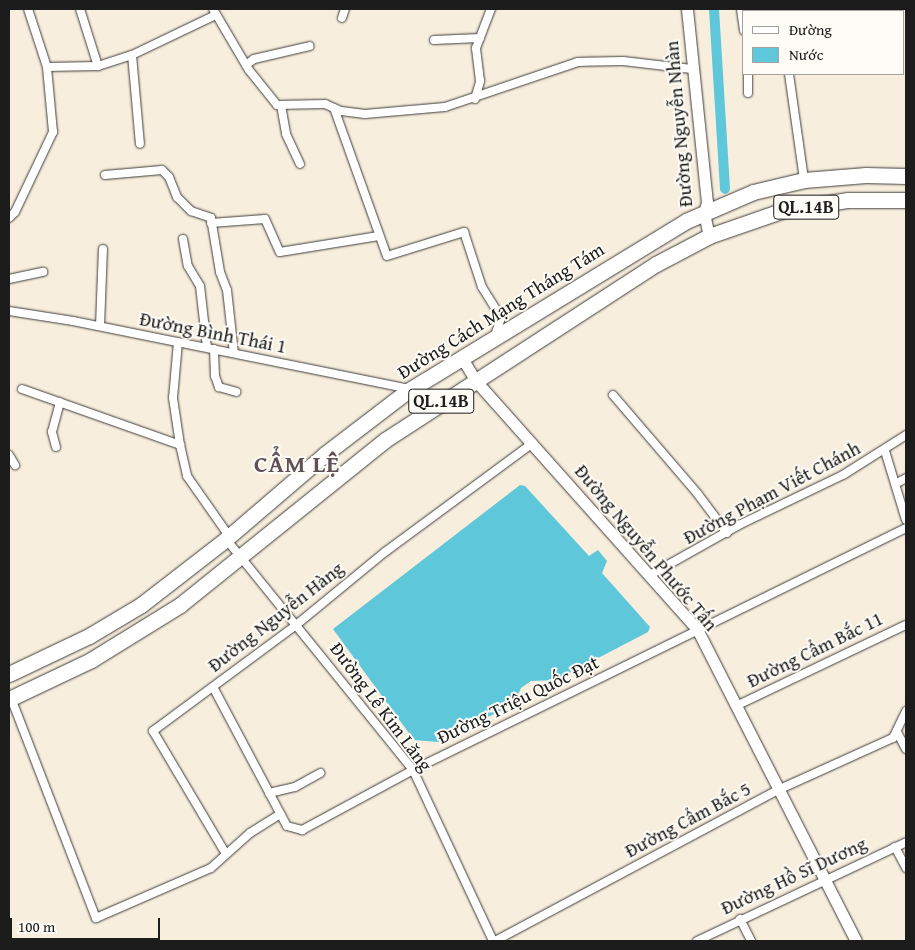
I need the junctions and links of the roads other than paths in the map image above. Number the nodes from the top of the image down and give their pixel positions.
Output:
1 (28, 9) edge
2 (80, 9) edge
3 (345, 9) edge
4 (491, 9) edge
5 (687, 9) edge
6 (214, 12) edge
7 (342, 18) dead end
8 (480, 38) junction
9 (434, 40) dead end
10 (310, 46) dead end
11 (132, 55) junction
12 (246, 65) junction
13 (98, 66) junction
14 (47, 67) junction
15 (692, 69) junction
16 (748, 75) edge
17 (790, 75) edge
18 (748, 93) dead end
19 (475, 99) junction
20 (278, 105) junction
21 (334, 108) junction
22 (140, 144) dead end
23 (300, 164) dead end
24 (105, 175) dead end
25 (906, 176) edge
26 (804, 180) junction
27 (906, 200) edge
28 (704, 213) junction
29 (9, 218) edge
30 (212, 224) junction
31 (379, 236) junction
32 (710, 236) junction
33 (182, 239) dead end
34 (103, 249) dead end
35 (43, 272) dead end
36 (9, 279) edge
37 (9, 311) edge
38 (100, 326) junction
39 (494, 337) junction
40 (178, 342) junction
41 (210, 348) junction
42 (234, 353) junction
43 (462, 358) junction
44 (475, 380) junction
45 (22, 389) dead end
46 (411, 390) junction
47 (236, 392) dead end
48 (613, 395) dead end
49 (60, 402) junction
50 (906, 435) edge
51 (533, 443) junction
52 (180, 445) junction
53 (56, 447) dead end
54 (885, 451) junction
55 (9, 455) edge
56 (15, 465) dead end
57 (906, 478) edge
58 (897, 484) junction
59 (905, 506) edge
60 (906, 520) edge
61 (906, 528) edge
62 (727, 533) junction
63 (228, 538) junction
64 (240, 558) junction
65 (650, 575) junction
66 (296, 625) junction
67 (906, 625) edge
68 (696, 629) junction
69 (9, 674) edge
70 (213, 687) junction
71 (10, 698) edge
72 (738, 706) junction
73 (906, 711) edge
74 (897, 732) junction
75 (906, 748) edge
76 (413, 770) junction
77 (320, 773) dead end
78 (780, 789) junction
79 (269, 793) junction
80 (280, 814) junction
81 (906, 842) edge
82 (895, 847) junction
83 (226, 854) junction
84 (906, 868) edge
85 (825, 878) junction
86 (740, 920) junction
87 (494, 941) edge
88 (697, 941) edge
89 (751, 941) edge
90 (856, 941) edge

1 - 14 street
2 - 13 street
3 - 7 street
4 - 8 street
5 - 15 street, Đường Nguyễn Nhàn
6 - 11 street
6 - 12 street
8 - 9 street
8 - 19 street
10 - 12 street
11 - 13 street
11 - 22 street
12 - 20 street
13 - 14 street
14 - 29 street
15 - 19 street
15 - 28 street, Đường Nguyễn Nhàn
16 - 18 street
17 - 26 street
19 - 21 street
20 - 21 street
20 - 23 street
21 - 31 street
24 - 30 street
25 - 26 highway, Đường Cách Mạng Tháng Tám / QL.14B
26 - 28 highway, Đường Cách Mạng Tháng Tám / QL.14B
27 - 32 highway, QL.14B
28 - 32 street, Đường Nguyễn Nhàn
28 - 39 highway, Đường Cách Mạng Tháng Tám / QL.14B
30 - 31 street
30 - 42 street
31 - 39 street
32 - 44 highway, QL.14B
33 - 41 street
34 - 38 street
35 - 36 street
37 - 38 street, Đường Bình Thái 1
38 - 40 street, Đường Bình Thái 1
39 - 43 highway, Đường Cách Mạng Tháng Tám / QL.14B
40 - 41 street, Đường Bình Thái 1
40 - 52 street, Đường Lê Kim Lăng
41 - 42 street, Đường Bình Thái 1
41 - 47 street
42 - 46 street, Đường Bình Thái 1
43 - 44 street, Đường Nguyễn Phước Tấn
43 - 46 highway, Đường Cách Mạng Tháng Tám / QL.14B
44 - 51 street, Đường Nguyễn Phước Tấn
44 - 64 highway, QL.14B
45 - 49 street
46 - 63 highway, Đường Cách Mạng Tháng Tám / QL.14B
48 - 62 street
49 - 52 street
49 - 53 street
50 - 54 street, Đường Phạm Viết Chánh
51 - 65 street, Đường Nguyễn Phước Tấn
51 - 66 street, Đường Nguyễn Hàng
52 - 63 street, Đường Lê Kim Lăng
54 - 58 street
54 - 62 street, Đường Phạm Viết Chánh
55 - 56 street
57 - 58 street
58 - 59 street
59 - 60 street
61 - 68 street, Đường Triệu Quốc Đạt
62 - 65 street, Đường Phạm Viết Chánh
63 - 64 street, Đường Lê Kim Lăng
63 - 69 highway, Đường Cách Mạng Tháng Tám / QL.14B
64 - 66 street, Đường Lê Kim Lăng
64 - 71 highway, QL.14B
65 - 68 street, Đường Nguyễn Phước Tấn
66 - 70 street, Đường Nguyễn Hàng
66 - 76 street, Đường Lê Kim Lăng
67 - 72 street, Đường Cẩm Bắc 11
68 - 72 street, Đường Nguyễn Phước Tấn
68 - 76 street, Đường Triệu Quốc Đạt
70 - 79 street, Đường Triệu Quốc Đạt
70 - 83 street, Đường Nguyễn Hàng
71 - 83 street
72 - 78 street, Đường Nguyễn Phước Tấn
73 - 74 street
74 - 75 street
74 - 78 street, Đường Cẩm Bắc 5
76 - 80 street, Đường Triệu Quốc Đạt
76 - 87 street, Đường Lê Kim Lăng
77 - 79 street
78 - 85 street, Đường Nguyễn Phước Tấn
78 - 87 street, Đường Cẩm Bắc 5
79 - 80 street, Đường Triệu Quốc Đạt
80 - 83 street
81 - 82 street, Đường Hồ Sĩ Dương
82 - 84 street
82 - 85 street, Đường Hồ Sĩ Dương
85 - 86 street, Đường Hồ Sĩ Dương
85 - 90 street, Đường Nguyễn Phước Tấn
86 - 88 street, Đường Hồ Sĩ Dương
86 - 89 street

